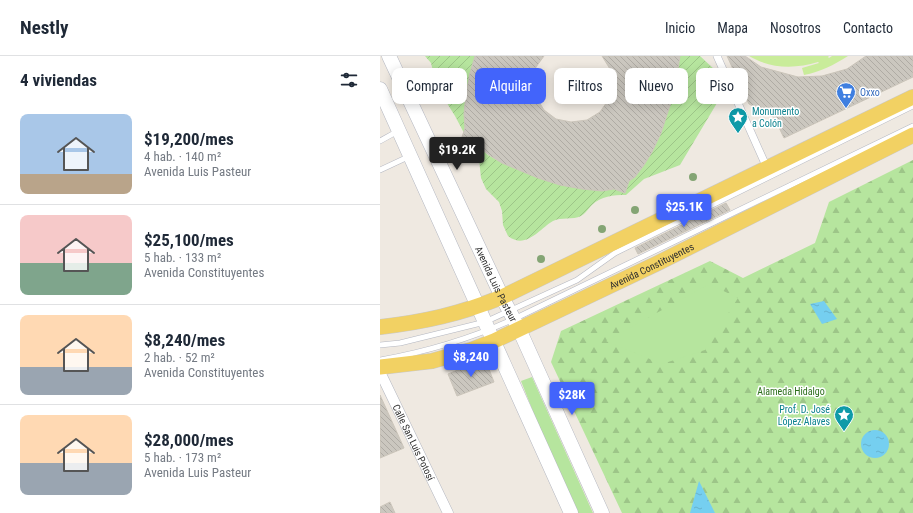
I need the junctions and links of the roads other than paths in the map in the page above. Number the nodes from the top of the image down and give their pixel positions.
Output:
1 (389, 56) edge
2 (717, 56) edge
3 (380, 89) edge
4 (913, 97) edge
5 (913, 106) edge
6 (913, 126) edge
7 (399, 131) junction
8 (913, 135) edge
9 (380, 141) edge
10 (410, 155) junction
11 (767, 168) junction
12 (380, 170) edge
13 (502, 297) junction
14 (479, 306) junction
15 (514, 320) junction
16 (380, 327) edge
17 (489, 331) junction
18 (380, 345) edge
19 (380, 360) edge
20 (380, 367) edge
21 (380, 372) edge
22 (448, 513) edge
23 (571, 513) edge
24 (602, 513) edge

1 - 13 main road, Avenida Luis Pasteur
2 - 11 street
3 - 7 main road
4 - 11 main road
5 - 15 lane
6 - 15 lane
7 - 9 lane
7 - 10 main road
8 - 15 main road, Avenida Constituyentes
10 - 12 lane
10 - 14 main road
11 - 13 main road
13 - 14 main road
13 - 15 main road, Avenida Luis Pasteur
14 - 16 main road
14 - 17 main road
15 - 17 main road, Avenida Constituyentes
15 - 17 lane
15 - 24 main road, Avenida Luis Pasteur
17 - 18 lane
17 - 19 lane
17 - 20 main road, Avenida Constituyentes
17 - 23 main road
21 - 22 street, Calle San Luis Potosí

